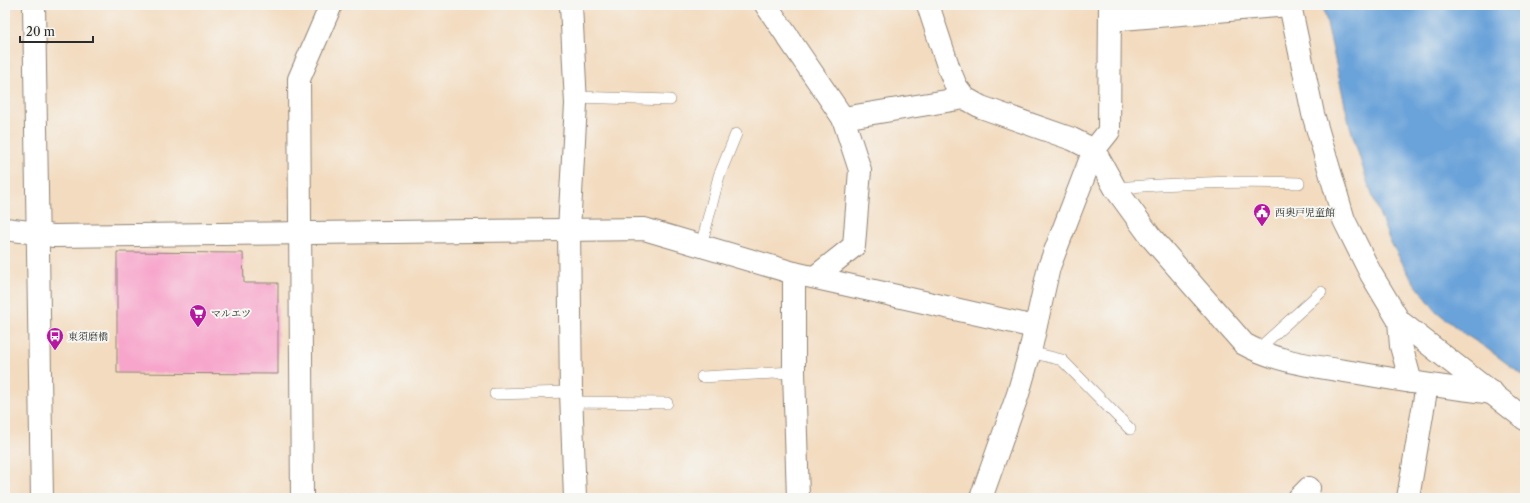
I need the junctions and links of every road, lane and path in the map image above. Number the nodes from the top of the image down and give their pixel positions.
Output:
1 (34, 5) edge
2 (331, 5) edge
3 (571, 5) edge
4 (766, 5) edge
5 (928, 5) edge
6 (1290, 5) edge
7 (1110, 12) edge
8 (576, 98) junction
9 (965, 98) junction
10 (670, 100) dead end
11 (843, 118) junction
12 (736, 134) dead end
13 (1094, 150) junction
14 (1299, 183) dead end
15 (1115, 188) junction
16 (5, 229) edge
17 (570, 230) junction
18 (37, 233) junction
19 (299, 233) junction
20 (700, 246) junction
21 (804, 275) junction
22 (1321, 292) dead end
23 (1399, 321) junction
24 (1035, 327) junction
25 (1256, 351) junction
26 (1030, 352) junction
27 (794, 372) junction
28 (702, 377) dead end
29 (1419, 383) junction
30 (1493, 393) junction
31 (495, 394) dead end
32 (571, 397) junction
33 (667, 403) dead end
34 (1525, 419) edge
35 (1130, 430) dead end
36 (42, 498) edge
37 (302, 498) edge
38 (575, 498) edge
39 (798, 498) edge
40 (981, 498) edge
41 (1408, 498) edge

1 - 18 street
2 - 19 street
3 - 8 street
4 - 11 street
5 - 9 street
6 - 7 street
6 - 23 street
7 - 13 street
8 - 10 lane
8 - 17 street
9 - 11 street
9 - 13 street
11 - 21 street
12 - 20 lane
13 - 15 street
13 - 24 street
14 - 15 lane
15 - 25 street
16 - 18 street
17 - 19 street
17 - 20 street
17 - 32 street
18 - 19 street
18 - 36 street
19 - 37 street
20 - 21 street
21 - 24 street
21 - 27 street
22 - 25 lane
23 - 29 street
23 - 30 street
24 - 26 street
25 - 29 street
26 - 35 lane
26 - 40 street
27 - 28 lane
27 - 39 street
29 - 30 street
29 - 41 street
30 - 34 street
31 - 32 lane
32 - 33 lane
32 - 38 street

